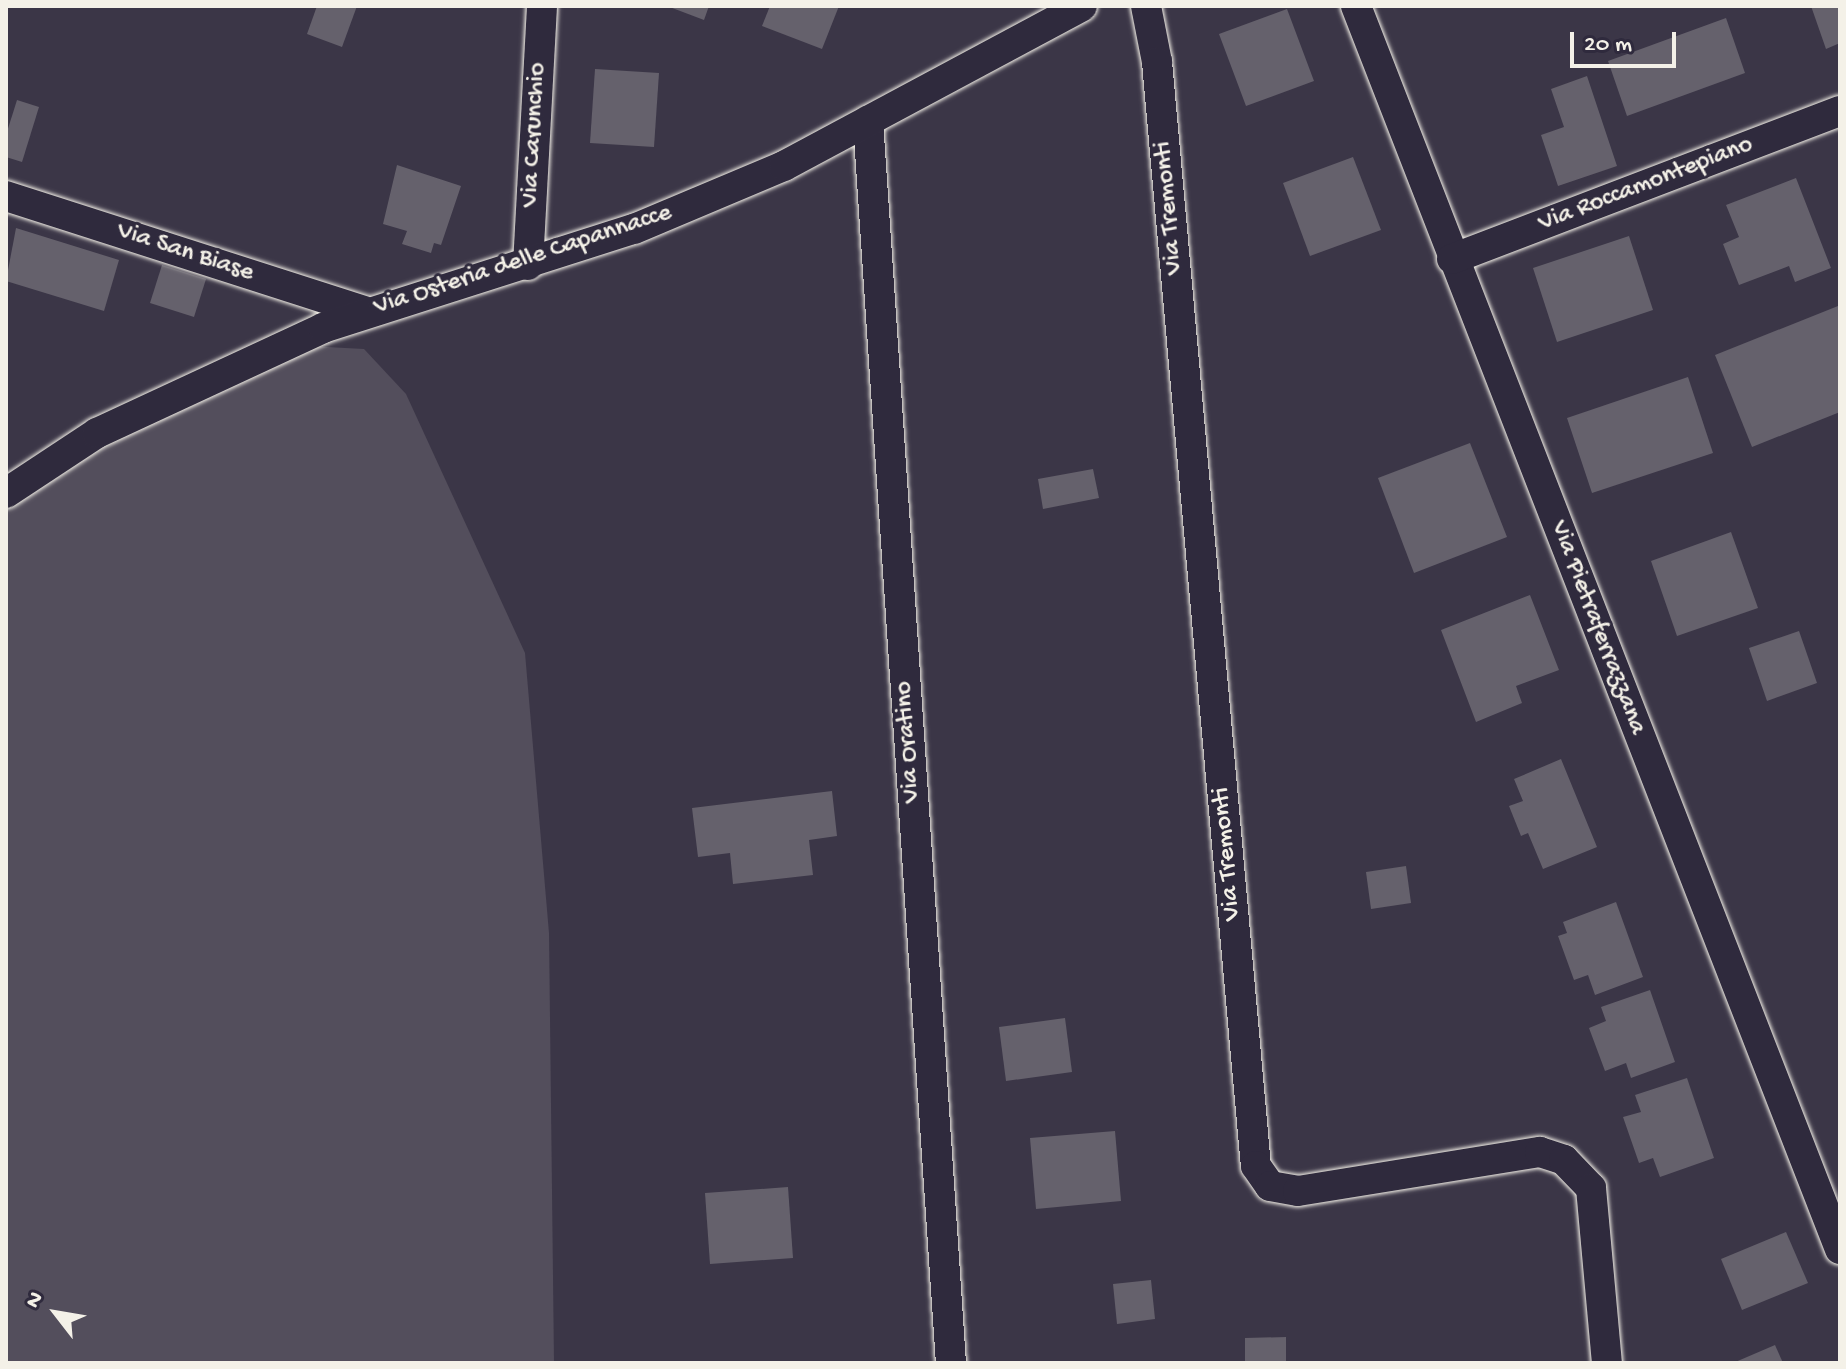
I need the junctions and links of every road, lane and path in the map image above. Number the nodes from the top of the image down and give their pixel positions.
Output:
1 (542, 6) edge
2 (1082, 6) edge
3 (1146, 6) edge
4 (1356, 6) edge
5 (1840, 111) edge
6 (868, 121) junction
7 (6, 196) edge
8 (1452, 259) junction
9 (528, 265) junction
10 (364, 311) junction
11 (6, 493) edge
12 (1840, 1249) edge
13 (951, 1363) edge
14 (1607, 1363) edge

1 - 9 street, Via Carunchio
2 - 6 street, Via Osteria delle Capannacce
3 - 14 street, Via Tremonti
4 - 8 street, Via Pietraferrazzana
5 - 8 street, Via Roccamontepiano
6 - 9 street, Via Osteria delle Capannacce
6 - 13 street, Via Oratino
7 - 10 street, Via San Biase
8 - 12 street, Via Pietraferrazzana
9 - 10 street, Via Osteria delle Capannacce
10 - 11 street, Via Osteria delle Capannacce

